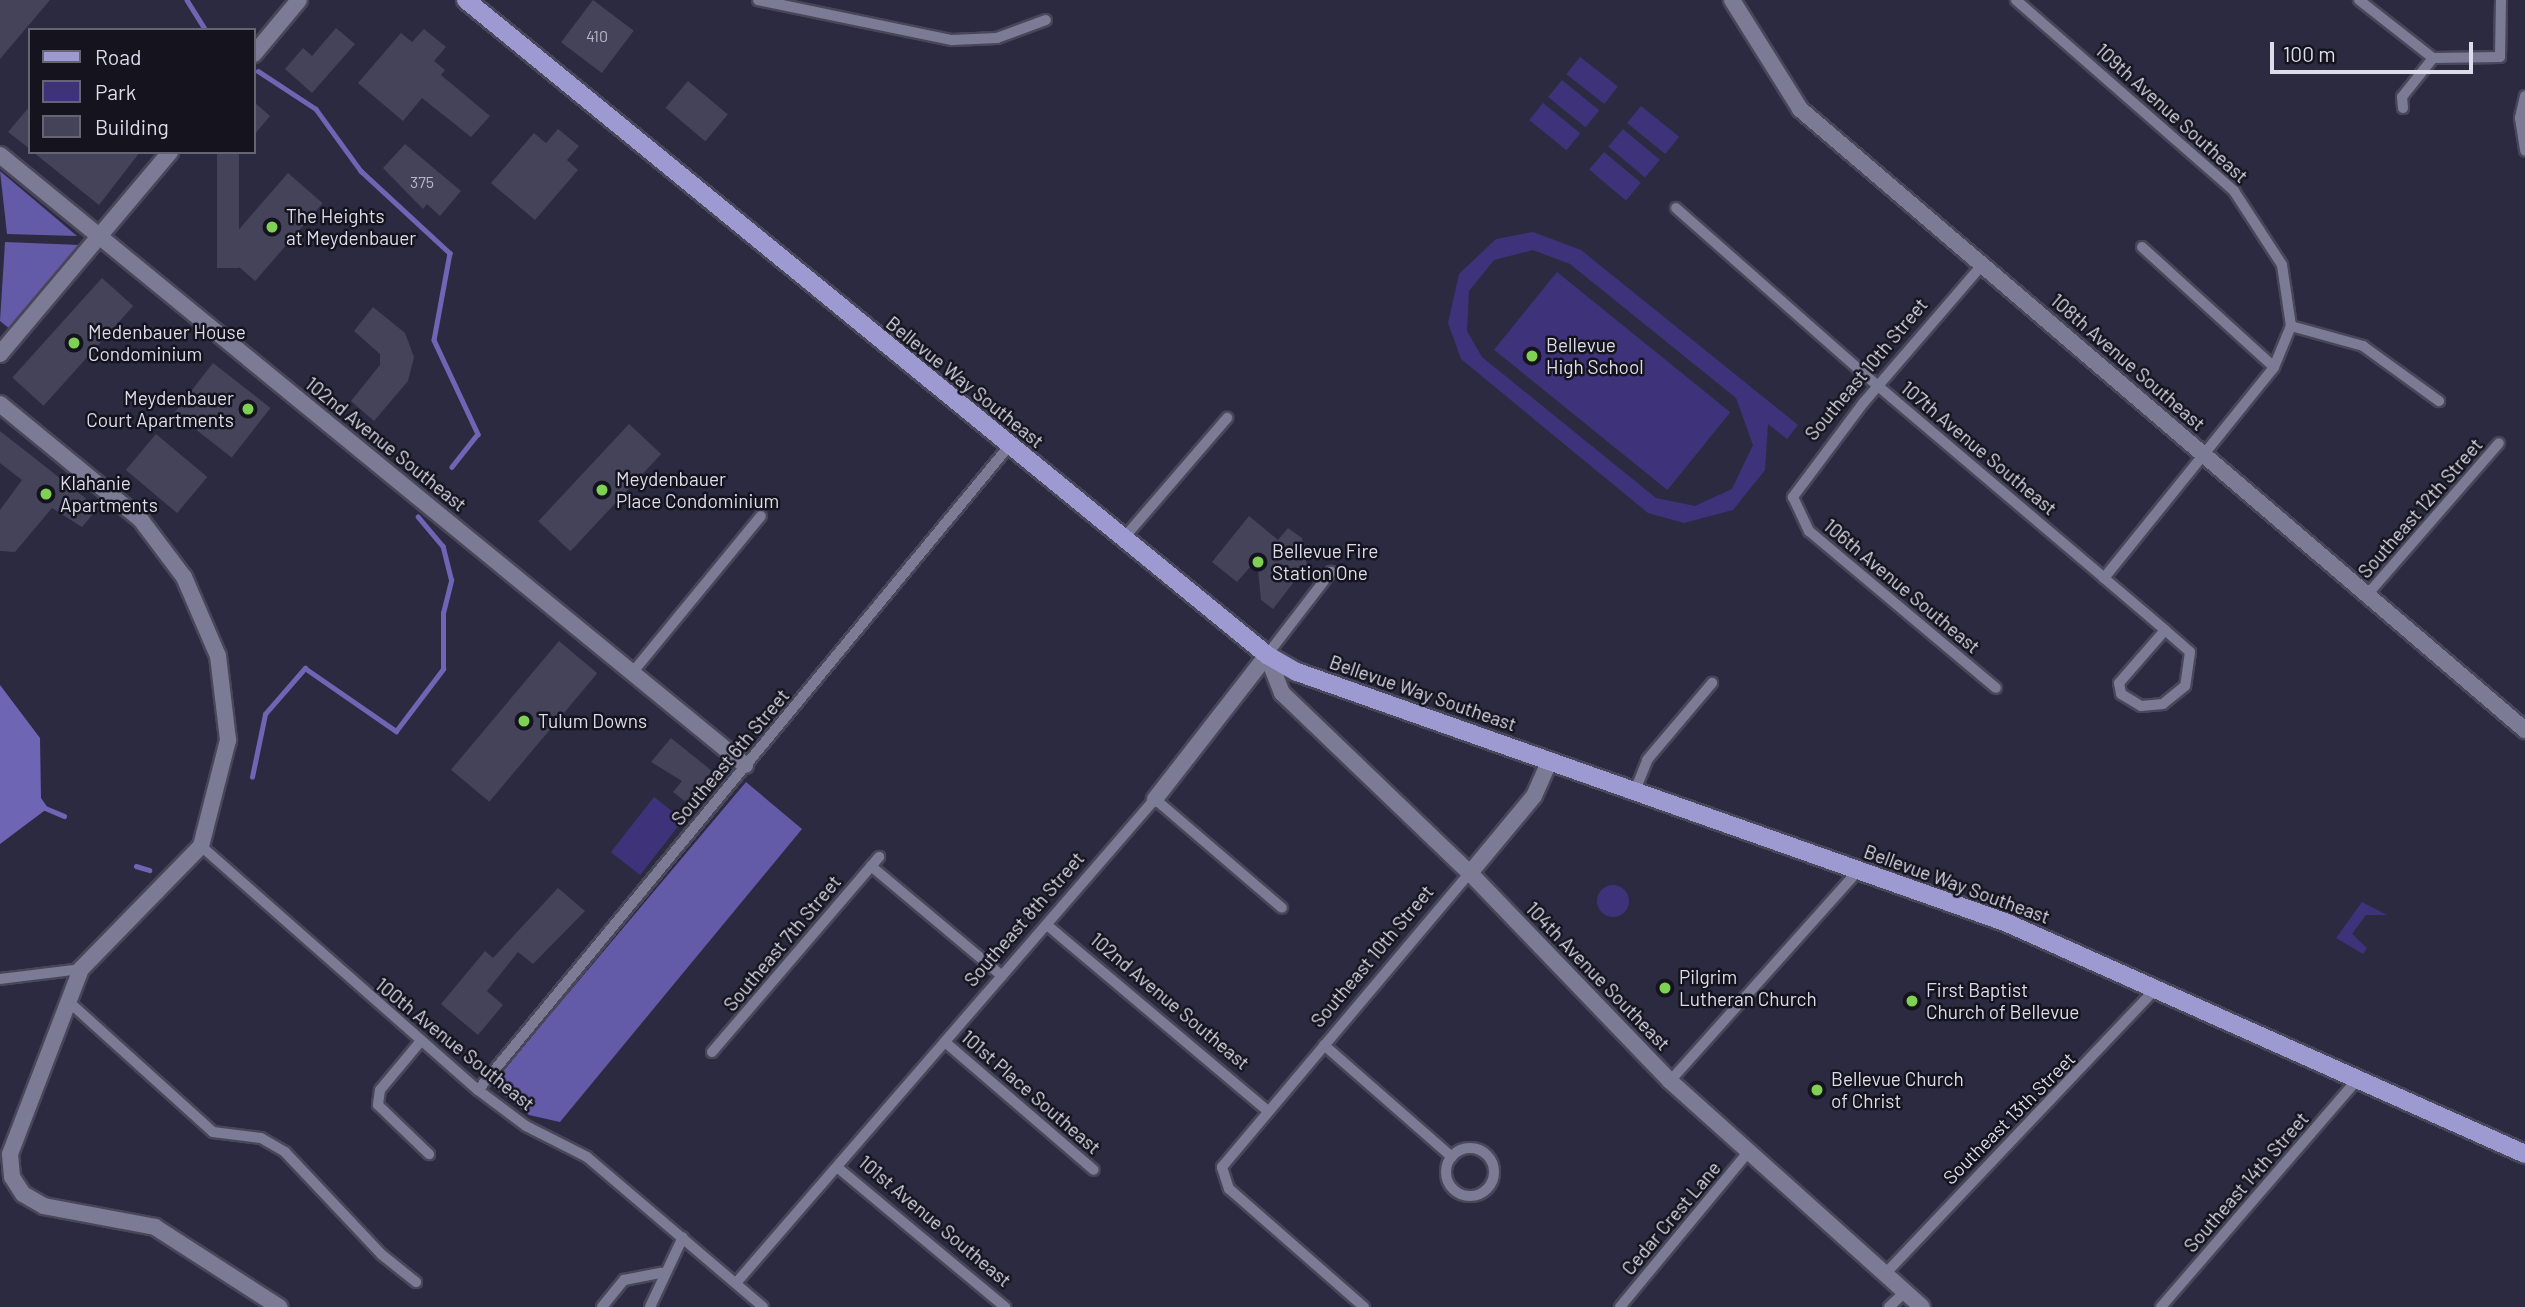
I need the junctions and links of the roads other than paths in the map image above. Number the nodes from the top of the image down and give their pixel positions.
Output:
1 (299, 0) edge
2 (466, 0) edge
3 (758, 0) edge
4 (1732, 0) edge
5 (2016, 0) edge
6 (2031, 0) edge
7 (2359, 0) edge
8 (2501, 0) edge
9 (2036, 16) junction
10 (1046, 20) dead end
11 (256, 52) edge
12 (2432, 58) junction
13 (2525, 96) edge
14 (2403, 108) dead end
15 (2525, 151) edge
16 (168, 154) edge
17 (0, 155) edge
18 (1676, 208) dead end
19 (99, 237) junction
20 (2142, 247) dead end
21 (1982, 265) junction
22 (2291, 326) junction
23 (0, 354) edge
24 (2274, 368) junction
25 (1878, 386) junction
26 (2440, 401) dead end
27 (0, 404) edge
28 (1227, 418) dead end
29 (2499, 443) dead end
30 (1009, 446) junction
31 (2204, 455) junction
32 (1794, 505) joint
33 (761, 516) dead end
34 (1123, 539) junction
35 (1331, 572) dead end
36 (2104, 578) junction
37 (2367, 595) junction
38 (2165, 630) junction
39 (1267, 655) junction
40 (632, 673) junction
41 (1712, 683) dead end
42 (1996, 688) dead end
43 (2525, 730) edge
44 (1550, 760) junction
45 (745, 765) junction
46 (1634, 793) junction
47 (1155, 799) junction
48 (201, 846) junction
49 (1858, 870) junction
50 (1470, 873) junction
51 (1282, 908) dead end
52 (1046, 925) junction
53 (81, 970) junction
54 (1002, 976) junction
55 (0, 979) edge
56 (2158, 986) junction
57 (68, 1001) junction
58 (419, 1042) junction
59 (945, 1042) junction
60 (1324, 1045) junction
61 (712, 1052) dead end
62 (2357, 1080) junction
63 (1670, 1081) junction
64 (478, 1090) junction
65 (1267, 1110) junction
66 (1748, 1152) junction
67 (429, 1154) dead end
68 (2525, 1154) edge
69 (1452, 1157) junction
70 (5, 1158) edge
71 (838, 1167) junction
72 (1094, 1170) dead end
73 (683, 1237) junction
74 (661, 1273) junction
75 (1885, 1274) junction
76 (416, 1282) dead end
77 (736, 1283) junction
78 (1905, 1292) junction
79 (279, 1307) edge
80 (602, 1307) edge
81 (650, 1307) edge
82 (764, 1307) edge
83 (1005, 1307) edge
84 (1364, 1307) edge
85 (1620, 1307) edge
86 (1889, 1307) edge
87 (1922, 1307) edge
88 (2161, 1307) edge

1 - 11 street
2 - 30 main road, Bellevue Way Southeast
3 - 10 street
4 - 21 street, 108th Avenue Southeast
5 - 9 street, 109th Avenue Southeast
6 - 9 street
7 - 12 street
8 - 12 street
9 - 22 street, 109th Avenue Southeast
12 - 14 street
13 - 15 street
16 - 19 street
17 - 19 street, 102nd Avenue Southeast
18 - 25 street, 107th Avenue Southeast
19 - 23 street
19 - 40 street, 102nd Avenue Southeast
20 - 24 street
21 - 25 street, Southeast 10th Street
21 - 31 street, 108th Avenue Southeast
22 - 24 street
22 - 26 street
24 - 31 street
25 - 32 street, Southeast 10th Street
25 - 36 street, 107th Avenue Southeast
27 - 48 street
28 - 34 street
29 - 37 street, Southeast 12th Street
30 - 34 main road, Bellevue Way Southeast
30 - 45 street, Southeast 6th Street
31 - 36 street
31 - 37 street, 108th Avenue Southeast
32 - 42 street, 106th Avenue Southeast
33 - 40 street
34 - 39 main road, Bellevue Way Southeast
35 - 39 street, Southeast 8th Street
36 - 38 street, 107th Avenue Southeast
37 - 43 street, 108th Avenue Southeast
38 - 38 street, 107th Avenue Southeast
39 - 44 main road, Bellevue Way Southeast
39 - 47 street, Southeast 8th Street
39 - 50 street, 104th Avenue Southeast
40 - 45 street, 102nd Avenue Southeast
41 - 46 street
44 - 46 main road, Bellevue Way Southeast
44 - 50 street, Southeast 10th Street
45 - 64 street, Southeast 6th Street
46 - 49 main road, Bellevue Way Southeast
47 - 51 street
47 - 52 street, Southeast 8th Street
48 - 53 street
48 - 58 street, 100th Avenue Southeast
49 - 56 main road, Bellevue Way Southeast
49 - 63 street
50 - 60 street, Southeast 10th Street
50 - 63 street, 104th Avenue Southeast
52 - 54 street, Southeast 8th Street
52 - 65 street, 102nd Avenue Southeast
53 - 55 street
53 - 57 street
54 - 59 street, Southeast 8th Street
54 - 61 street, Southeast 7th Street
56 - 62 main road, Bellevue Way Southeast
56 - 75 street, Southeast 13th Street
57 - 70 street
57 - 76 street
58 - 64 street, 100th Avenue Southeast
58 - 67 street
59 - 71 street, Southeast 8th Street
59 - 72 street, 101st Place Southeast
60 - 65 street, Southeast 10th Street
60 - 69 street
62 - 68 main road, Bellevue Way Southeast
62 - 88 street, Southeast 14th Street
63 - 66 street, 104th Avenue Southeast
64 - 73 street, 100th Avenue Southeast
65 - 84 street, Southeast 10th Street
66 - 75 street, 104th Avenue Southeast
66 - 85 street, Cedar Crest Lane
69 - 69 street
70 - 79 street
71 - 77 street, Southeast 8th Street
71 - 83 street, 101st Avenue Southeast
73 - 74 street
73 - 77 street, 100th Avenue Southeast
74 - 80 street
74 - 81 street
75 - 78 street, 104th Avenue Southeast
77 - 82 street, 100th Avenue Southeast
78 - 86 street
78 - 87 street, 104th Avenue Southeast

